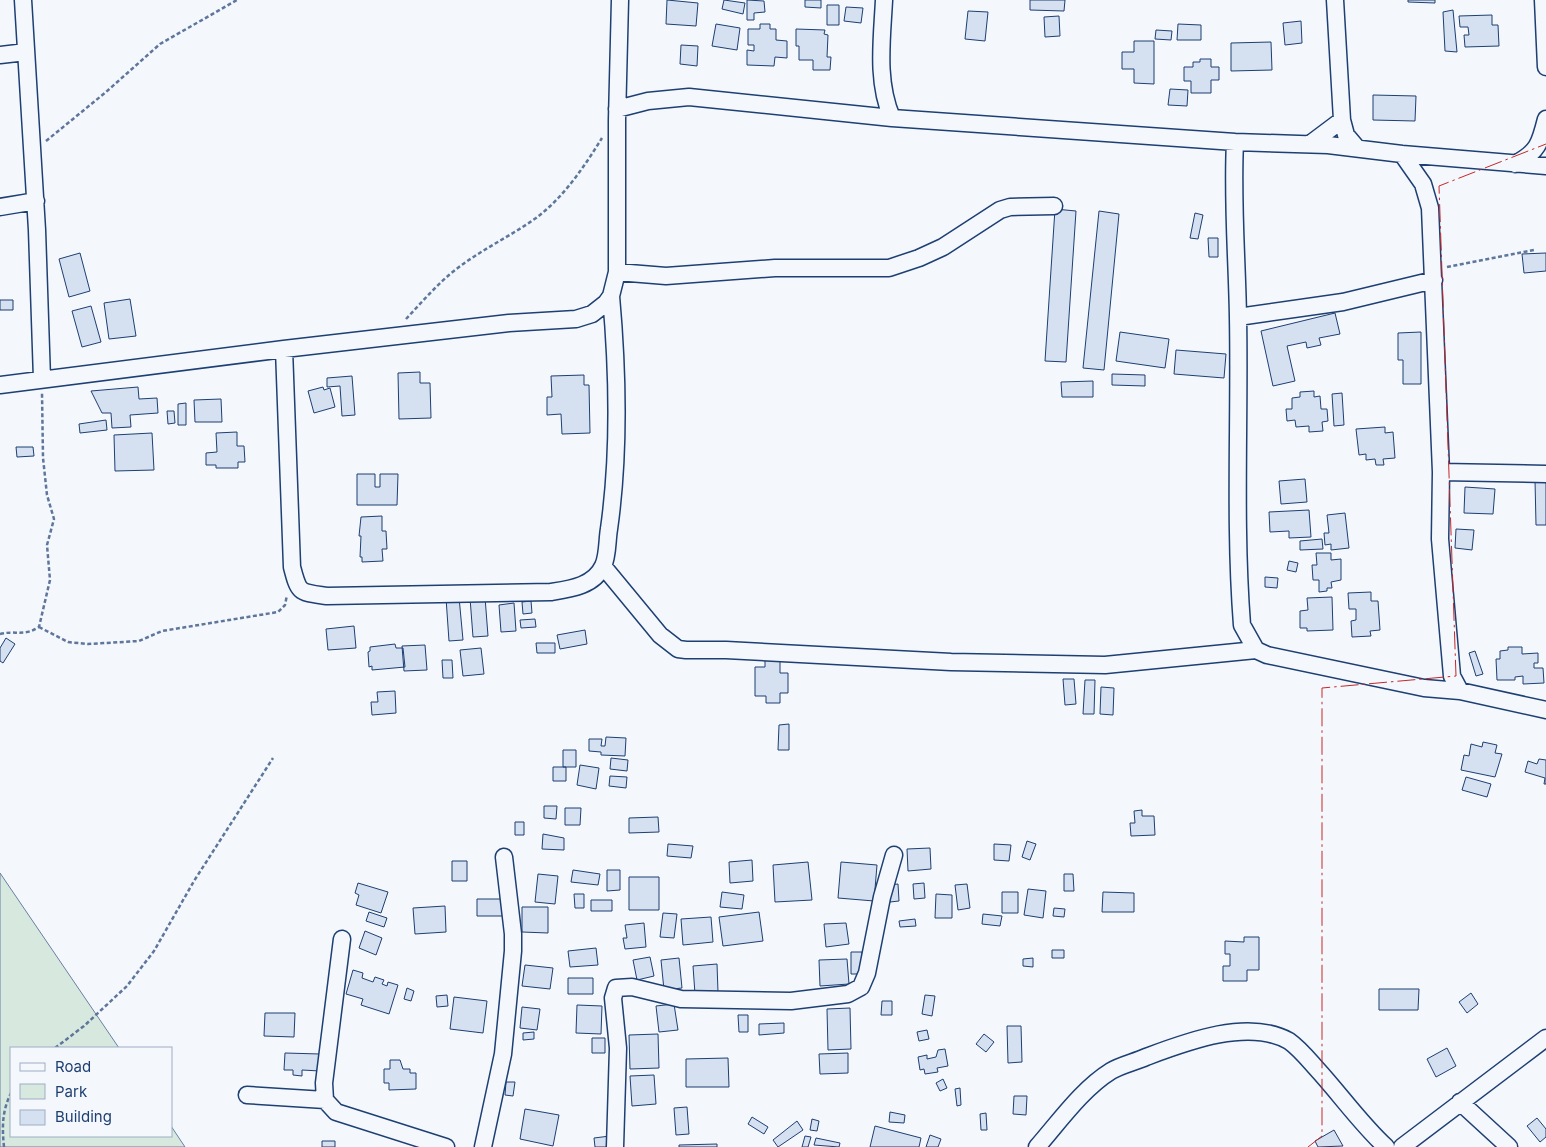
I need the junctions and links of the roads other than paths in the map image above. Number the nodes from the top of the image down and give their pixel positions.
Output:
1 (23, 0) edge
2 (620, 0) edge
3 (884, 0) edge
4 (1335, 0) edge
5 (1543, 0) edge
6 (26, 52) junction
7 (0, 55) edge
8 (1546, 68) edge
9 (617, 115) junction
10 (892, 118) junction
11 (1546, 119) edge
12 (1342, 120) junction
13 (1234, 142) junction
14 (1310, 144) junction
15 (1357, 148) junction
16 (1402, 154) junction
17 (1515, 164) junction
18 (1546, 166) edge
19 (36, 201) junction
20 (1054, 206) dead end
21 (0, 207) edge
22 (618, 272) junction
23 (1434, 275) junction
24 (611, 296) junction
25 (1238, 317) junction
26 (284, 349) junction
27 (42, 379) junction
28 (0, 385) edge
29 (1441, 472) junction
30 (1546, 474) edge
31 (603, 566) junction
32 (1256, 650) junction
33 (1460, 691) junction
34 (1546, 710) edge
35 (894, 855) dead end
36 (504, 857) dead end
37 (342, 938) dead end
38 (1546, 1038) edge
39 (247, 1095) dead end
40 (325, 1100) junction
41 (1460, 1102) junction
42 (446, 1147) edge
43 (483, 1147) edge
44 (615, 1147) edge
45 (1036, 1147) edge
46 (1386, 1147) edge
47 (1402, 1147) edge
48 (1509, 1147) edge

1 - 6 street
2 - 9 street
3 - 10 street
4 - 12 street
5 - 8 street
6 - 7 street
6 - 19 street
9 - 10 street
9 - 22 street
10 - 13 street
11 - 17 street
12 - 14 street
12 - 15 street
13 - 14 street
13 - 25 street
14 - 15 street
15 - 16 street
16 - 17 street
16 - 23 street
17 - 18 street
19 - 21 street
19 - 27 street
20 - 22 street
22 - 24 street
23 - 25 street
23 - 29 street
24 - 26 street
24 - 31 street
25 - 32 street
26 - 27 street
26 - 31 street
27 - 28 street
29 - 30 street
29 - 33 street
31 - 32 street
32 - 33 street
33 - 34 street
35 - 44 street
36 - 43 street
37 - 40 street
38 - 41 street
39 - 40 street
40 - 42 street
41 - 47 street
41 - 48 street
45 - 46 street

